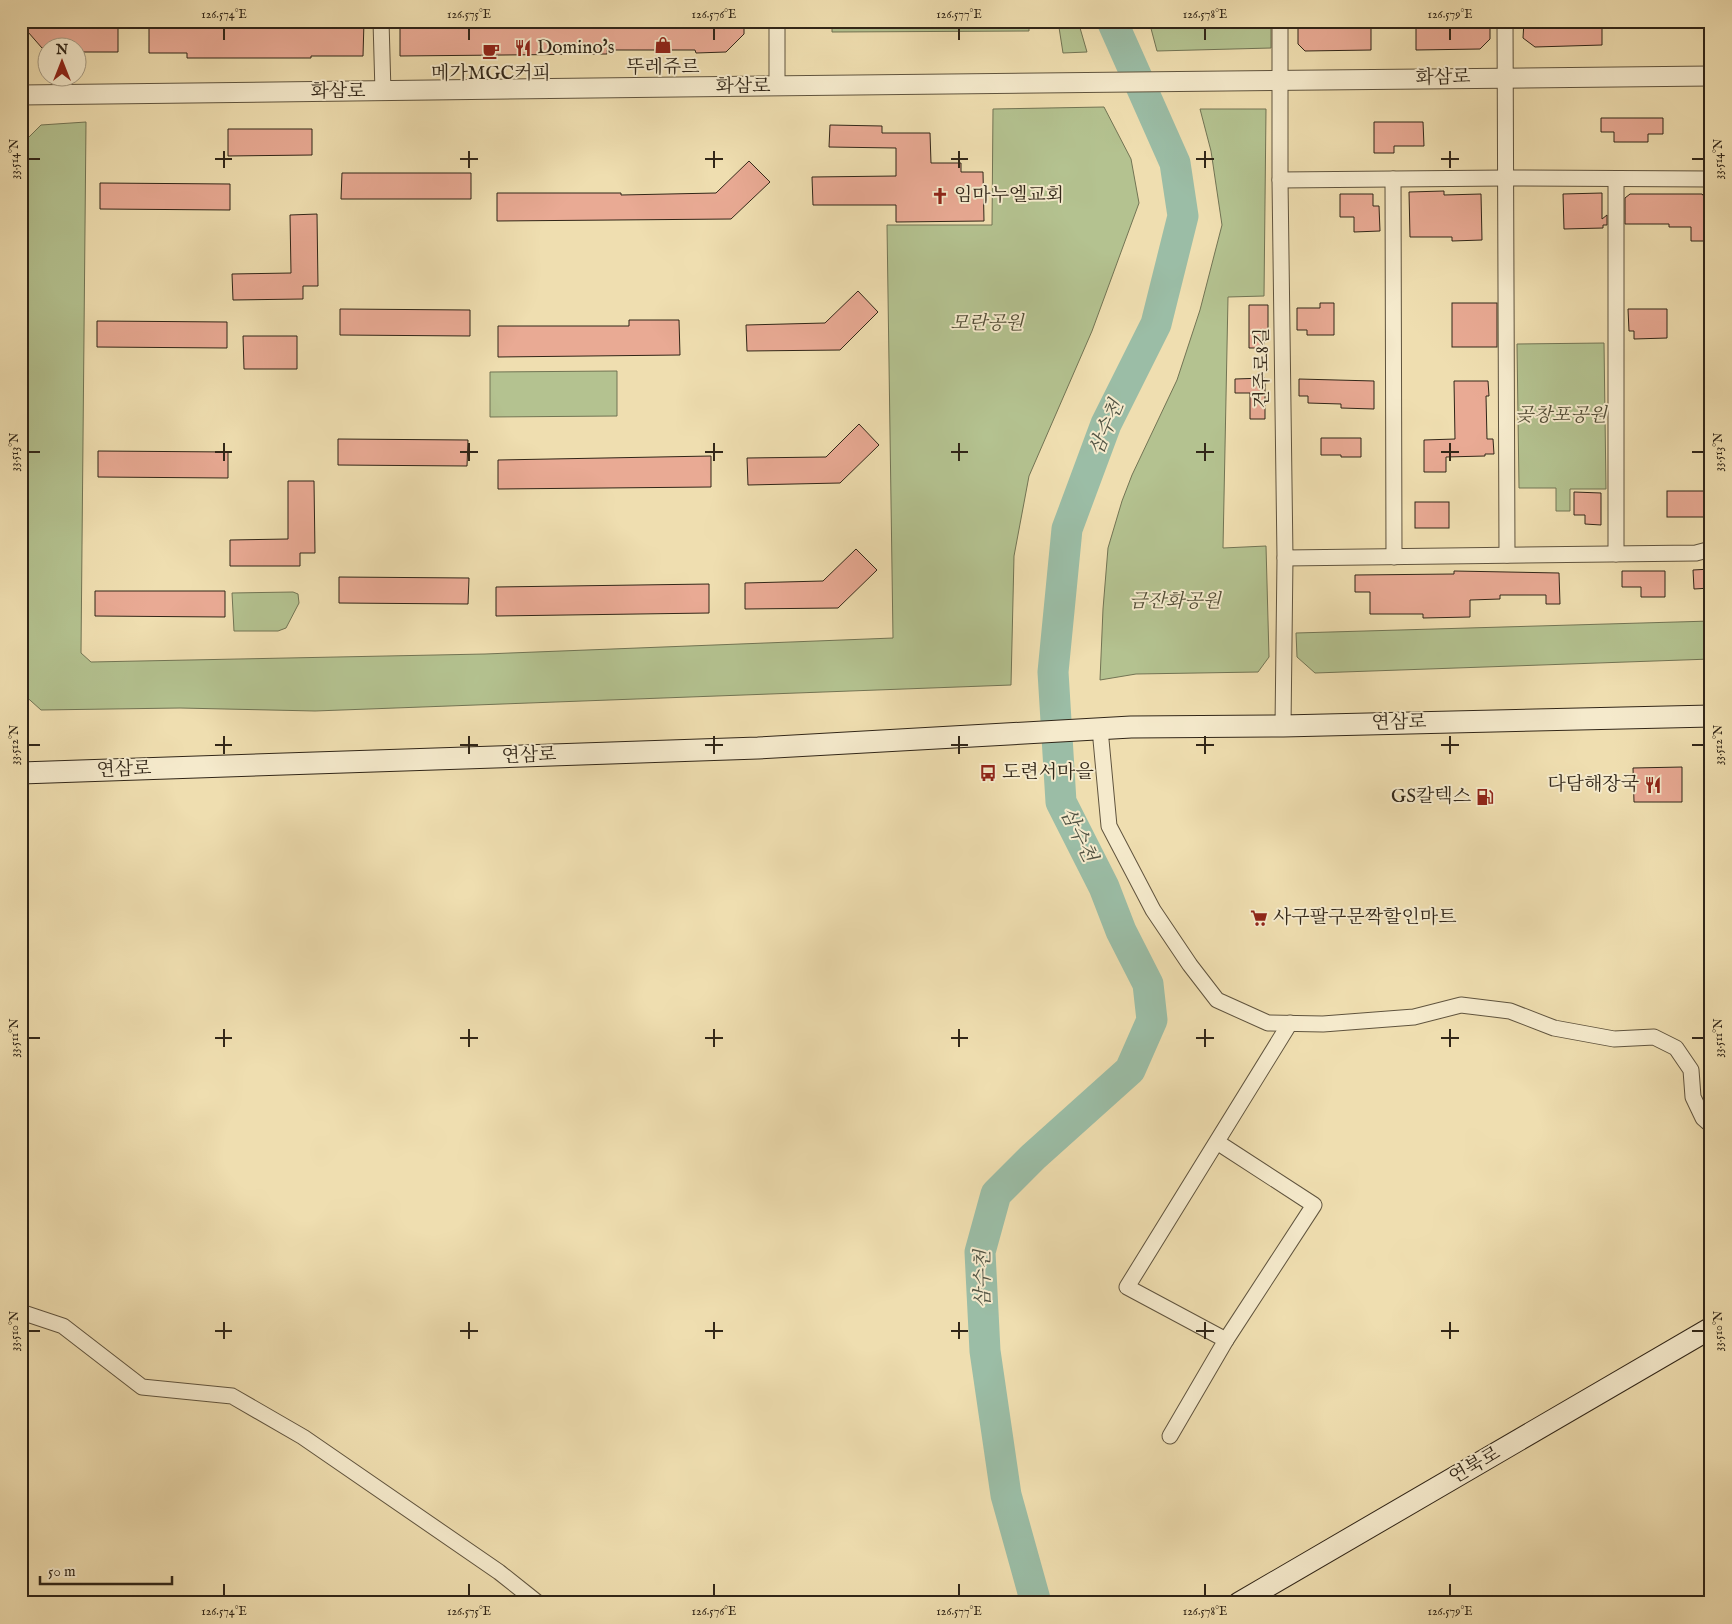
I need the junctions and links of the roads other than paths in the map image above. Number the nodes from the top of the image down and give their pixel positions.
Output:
1 (381, 21) edge
2 (777, 21) edge
3 (1280, 21) edge
4 (1505, 21) edge
5 (1711, 76) edge
6 (1506, 77) junction
7 (1280, 80) junction
8 (777, 87) junction
9 (383, 92) junction
10 (21, 95) edge
11 (1506, 178) junction
12 (1393, 179) junction
13 (1616, 179) junction
14 (1711, 179) edge
15 (1280, 180) junction
16 (1711, 549) edge
17 (1616, 554) junction
18 (1507, 555) junction
19 (1394, 557) junction
20 (1285, 558) junction
21 (1711, 716) edge
22 (1283, 726) junction
23 (1094, 729) junction
24 (21, 773) edge
25 (1290, 1023) junction
26 (1711, 1125) edge
27 (1216, 1142) junction
28 (21, 1312) edge
29 (1711, 1328) edge
30 (1226, 1340) junction
31 (1170, 1436) dead end
32 (538, 1603) edge
33 (1239, 1603) edge

1 - 9 street
2 - 8 street
3 - 7 street, 건주로8길
4 - 6 street
5 - 6 street, 화삼로
6 - 7 street, 화삼로
6 - 11 street
7 - 8 street, 화삼로
7 - 15 street, 건주로8길
8 - 9 street, 화삼로
9 - 10 street, 화삼로
11 - 12 street
11 - 13 street
11 - 18 street
12 - 15 street
12 - 19 street
13 - 14 street
13 - 17 street
15 - 20 street, 건주로8길
16 - 17 street
17 - 18 street
18 - 19 street
19 - 20 street
20 - 22 street, 건주로8길
21 - 22 main road, 연삼로
22 - 23 main road, 연삼로
23 - 24 main road, 연삼로
23 - 25 street
25 - 26 street
25 - 27 street
27 - 30 street
27 - 30 street
28 - 32 street
29 - 33 main road, 연북로
30 - 31 street

